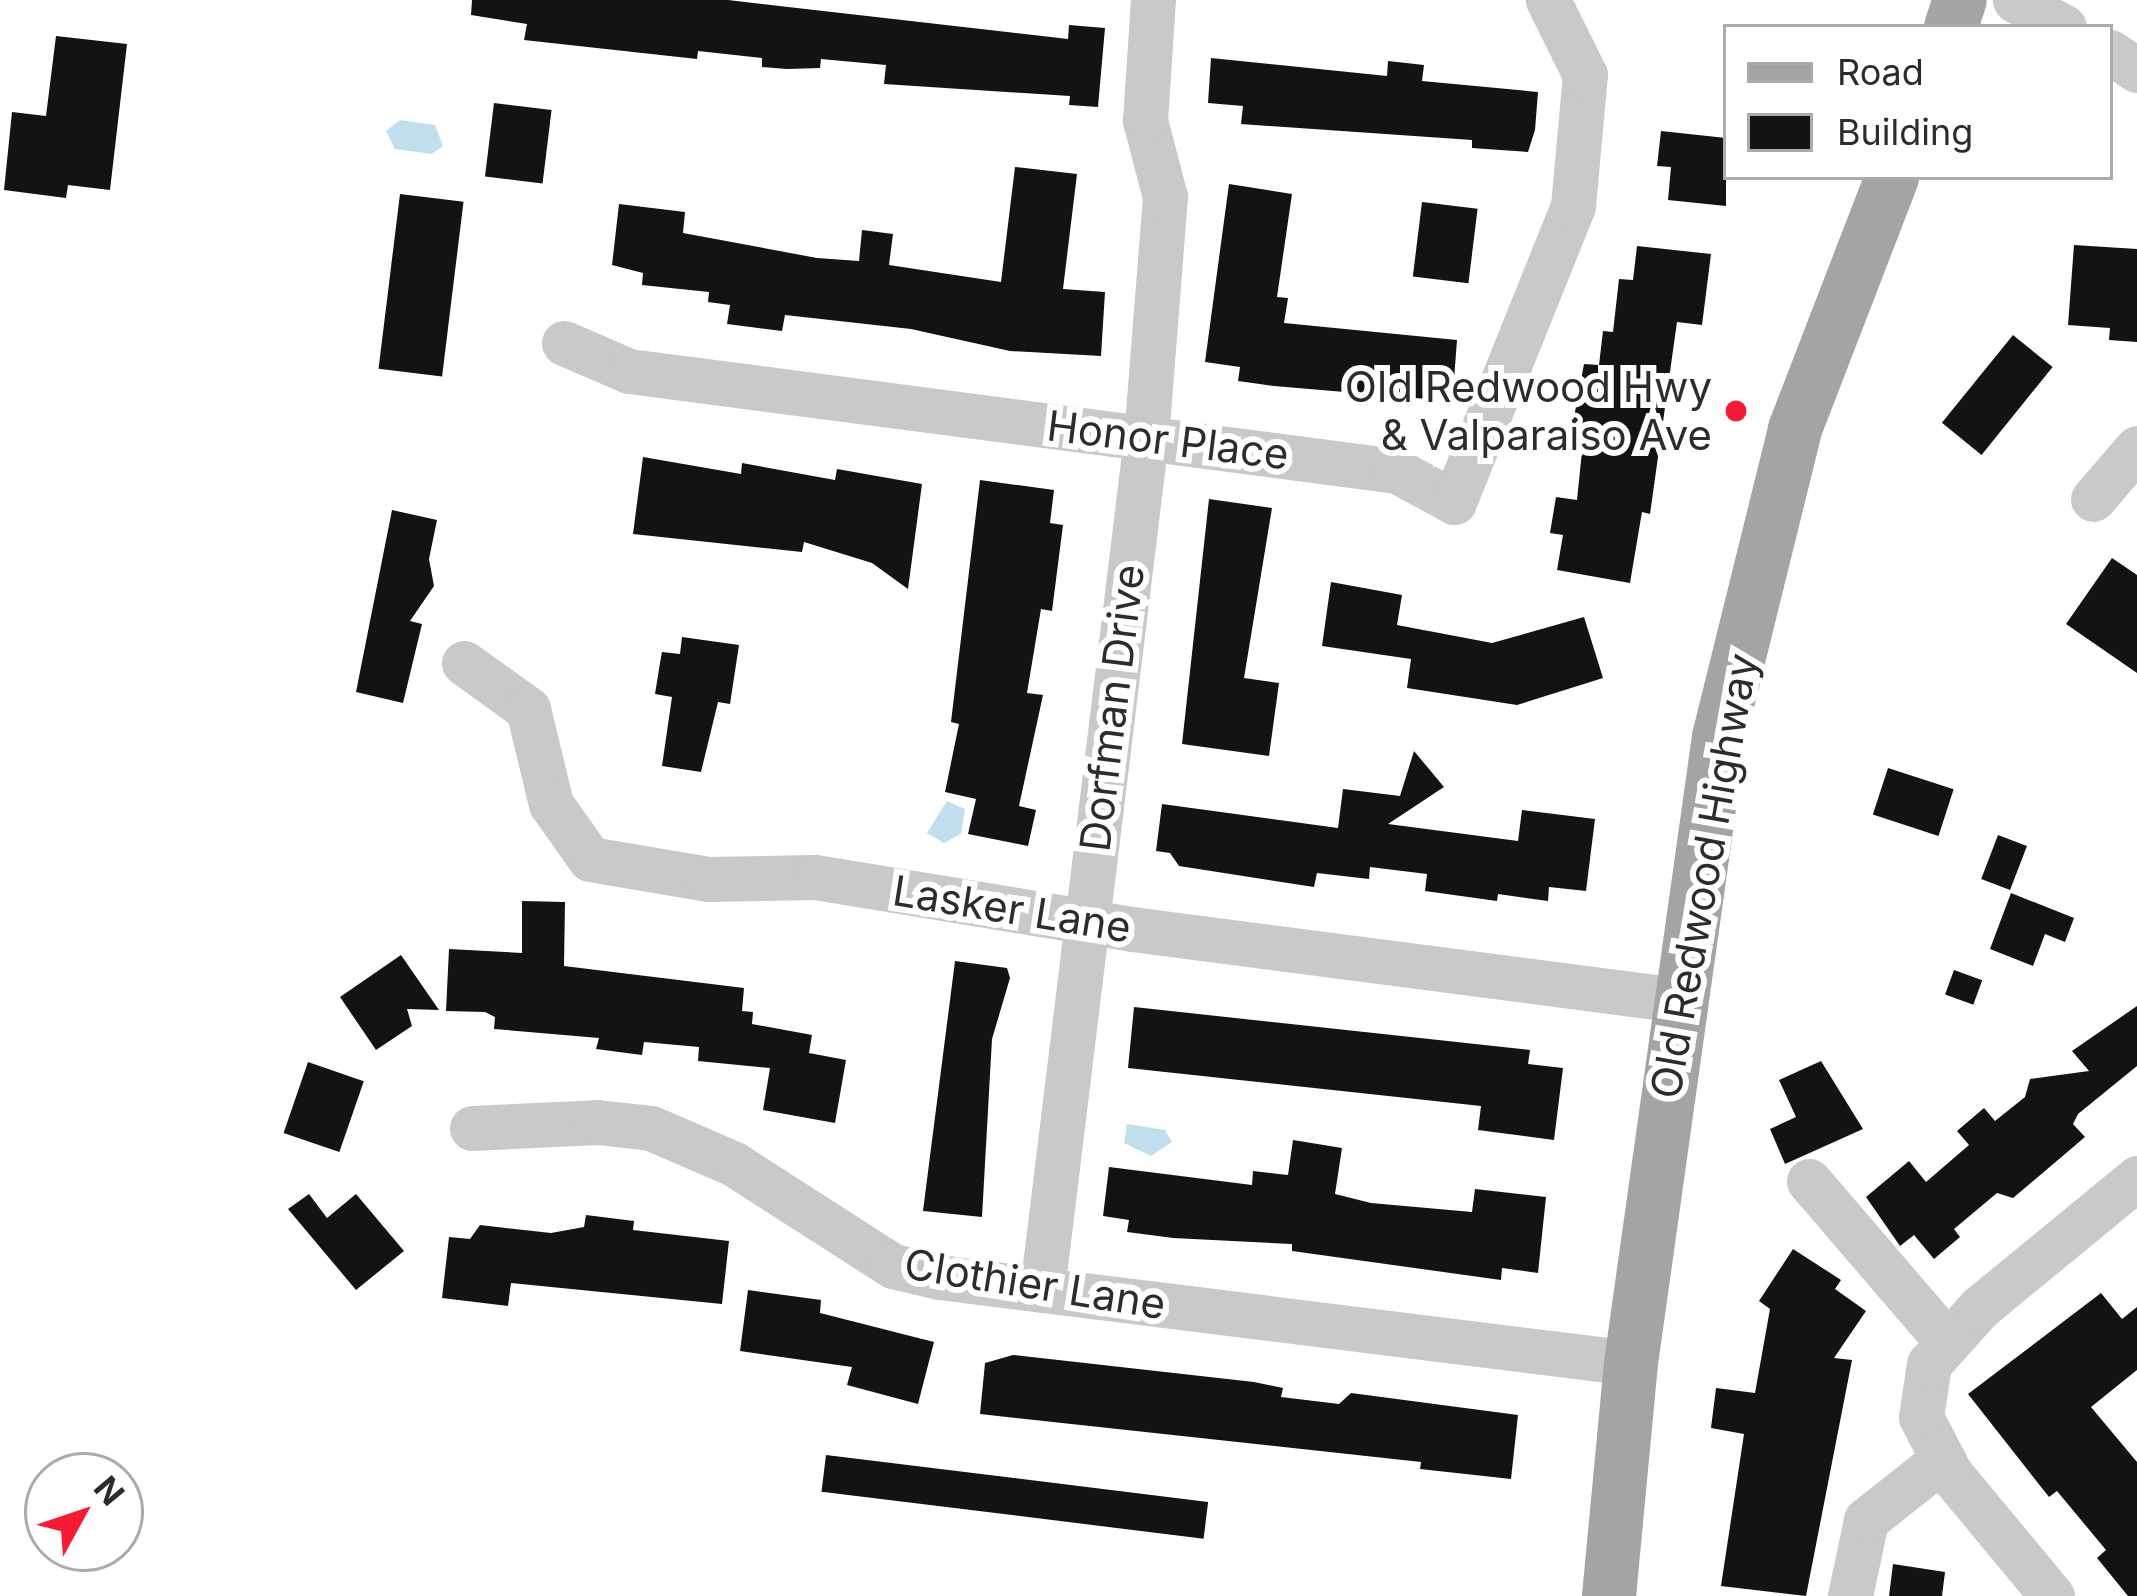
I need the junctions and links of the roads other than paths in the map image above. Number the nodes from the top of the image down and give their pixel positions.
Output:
1 (1154, 0) edge
2 (1549, 0) edge
3 (2014, 0) edge
4 (2058, 24) edge
5 (1891, 180) edge
6 (564, 343) dead end
7 (1146, 438) junction
8 (2137, 448) edge
9 (2092, 499) dead end
10 (464, 663) dead end
11 (1086, 922) junction
12 (1678, 1000) junction
13 (472, 1128) dead end
14 (2137, 1178) edge
15 (1810, 1180) dead end
16 (1042, 1290) junction
17 (1948, 1343) junction
18 (1631, 1364) junction
19 (1943, 1459) junction
20 (1609, 1596) edge
21 (1850, 1596) edge
22 (2052, 1596) edge

1 - 7 street, Dorfman Drive
2 - 7 street, Honor Place
3 - 4 street
5 - 12 main road, Old Redwood Highway
6 - 7 street, Honor Place
7 - 11 street, Dorfman Drive
8 - 9 street
10 - 11 street, Lasker Lane
11 - 12 street, Lasker Lane
11 - 16 street, Dorfman Drive
12 - 18 main road, Old Redwood Highway
13 - 16 street, Clothier Lane
14 - 17 street
15 - 17 street
16 - 18 street, Clothier Lane
17 - 19 street
18 - 20 main road, Old Redwood Highway
19 - 21 street
19 - 22 street

